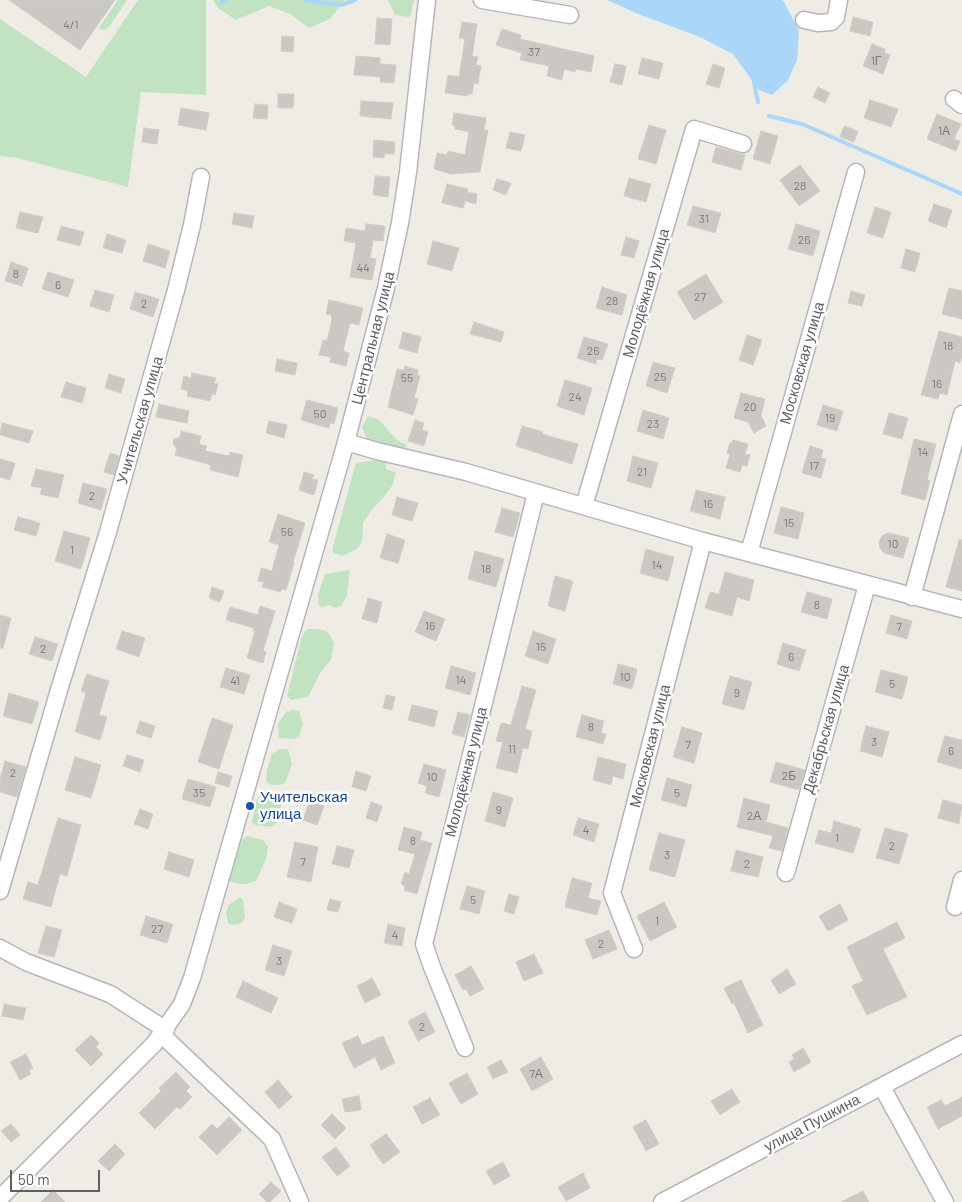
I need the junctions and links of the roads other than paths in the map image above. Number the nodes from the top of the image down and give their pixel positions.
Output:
1 (427, 0) edge
2 (482, 0) edge
3 (839, 0) edge
4 (570, 15) dead end
5 (804, 20) dead end
6 (743, 144) dead end
7 (856, 172) dead end
8 (201, 177) dead end
9 (962, 414) edge
10 (346, 442) junction
11 (536, 493) junction
12 (584, 506) junction
13 (703, 541) junction
14 (749, 553) junction
15 (867, 584) junction
16 (912, 596) junction
17 (962, 609) edge
18 (786, 873) dead end
19 (962, 880) edge
20 (0, 891) edge
21 (955, 907) dead end
22 (0, 948) edge
23 (634, 949) dead end
24 (164, 1032) junction
25 (962, 1044) edge
26 (465, 1048) dead end
27 (882, 1087) junction
28 (3, 1188) edge
29 (300, 1202) edge
30 (662, 1202) edge
31 (945, 1202) edge

1 - 10 street, Центральная улица
2 - 4 street
3 - 5 street
6 - 12 street, Молодёжная улица
7 - 14 street, Московская улица
8 - 20 street, Учительская улица
9 - 16 street
10 - 11 street
10 - 24 street, Центральная улица
11 - 12 street
11 - 26 street, Молодёжная улица
12 - 13 street
13 - 14 street
13 - 23 street, Московская улица
14 - 15 street
15 - 16 street
15 - 18 street, Декабрьская улица
16 - 17 street
19 - 21 street
22 - 24 street
24 - 28 street
24 - 29 street
25 - 27 street, улица Пушкина
27 - 30 street, улица Пушкина
27 - 31 street

